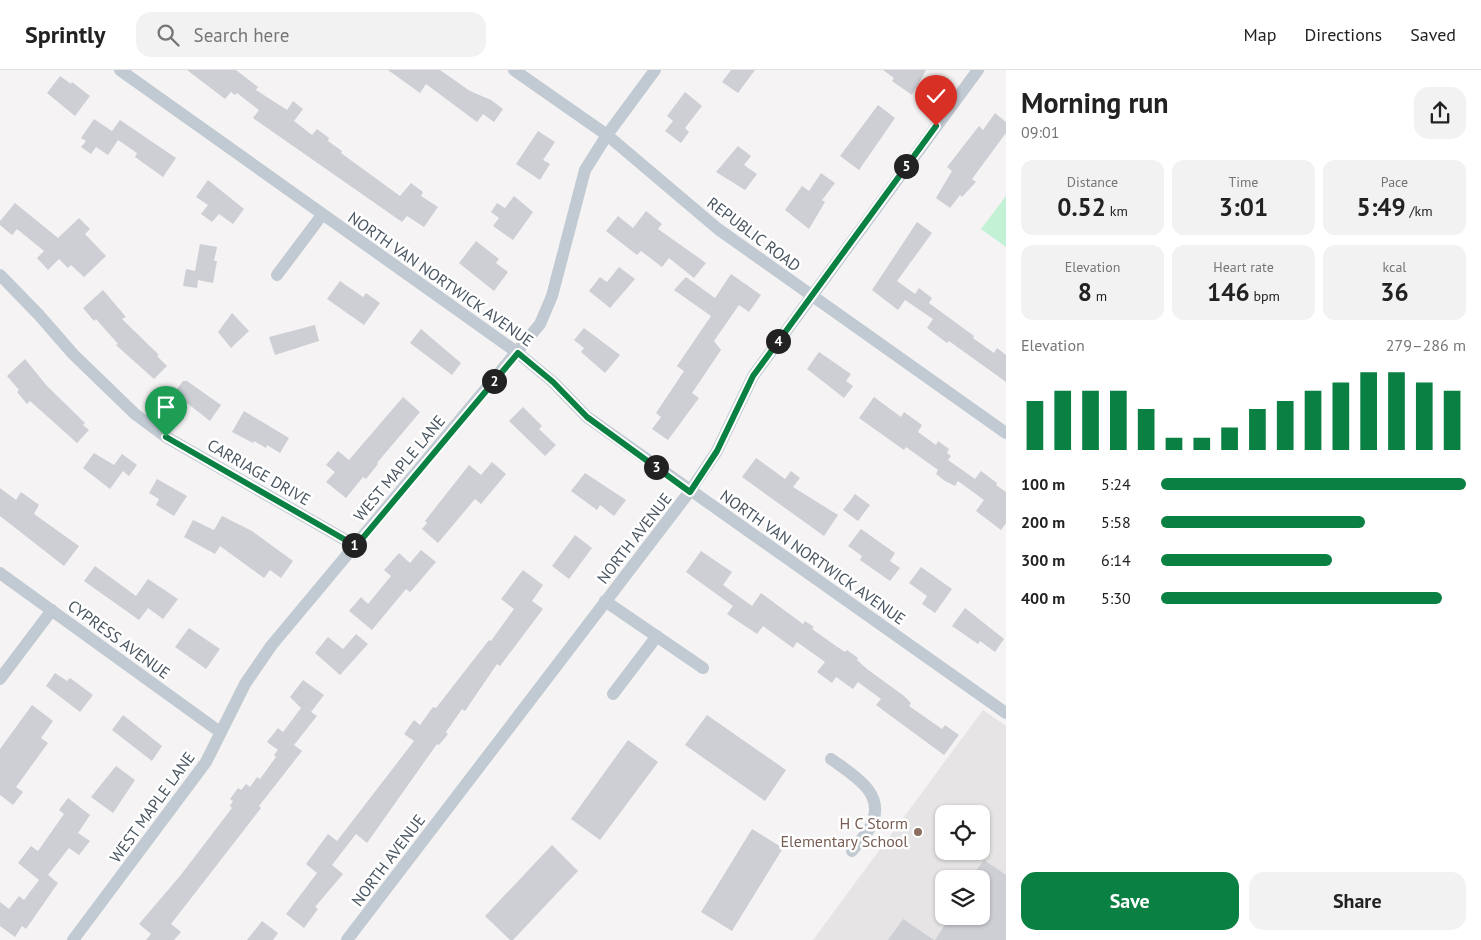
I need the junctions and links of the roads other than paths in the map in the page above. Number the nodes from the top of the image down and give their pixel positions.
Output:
1 (120, 70) edge
2 (514, 70) edge
3 (655, 70) edge
4 (978, 70) edge
5 (607, 135) junction
6 (322, 215) junction
7 (0, 275) edge
8 (278, 275) dead end
9 (810, 295) junction
10 (518, 353) junction
11 (1006, 433) edge
12 (690, 492) junction
13 (356, 546) junction
14 (0, 573) edge
15 (605, 601) junction
16 (52, 610) junction
17 (657, 636) junction
18 (703, 668) dead end
19 (0, 679) edge
20 (613, 694) dead end
21 (1006, 713) edge
22 (220, 732) junction
23 (831, 759) dead end
24 (852, 851) dead end
25 (73, 940) edge
26 (347, 940) edge

1 - 6 street, NORTH VAN NORTWICK AVENUE
2 - 5 street, REPUBLIC ROAD
3 - 5 street, WEST MAPLE LANE
4 - 9 street, NORTH AVENUE
5 - 9 street, REPUBLIC ROAD
5 - 10 street, WEST MAPLE LANE
6 - 8 street
6 - 10 street, NORTH VAN NORTWICK AVENUE
7 - 13 street, CARRIAGE DRIVE
9 - 11 street, REPUBLIC ROAD
9 - 12 street, NORTH AVENUE
10 - 12 street, NORTH VAN NORTWICK AVENUE
10 - 13 street, WEST MAPLE LANE
12 - 15 street, NORTH AVENUE
12 - 21 street, NORTH VAN NORTWICK AVENUE
13 - 22 street, WEST MAPLE LANE
14 - 16 street, CYPRESS AVENUE
15 - 17 street
15 - 26 street, NORTH AVENUE
16 - 19 street
16 - 22 street, CYPRESS AVENUE
17 - 18 street
17 - 20 street
22 - 25 street, WEST MAPLE LANE
23 - 24 street

